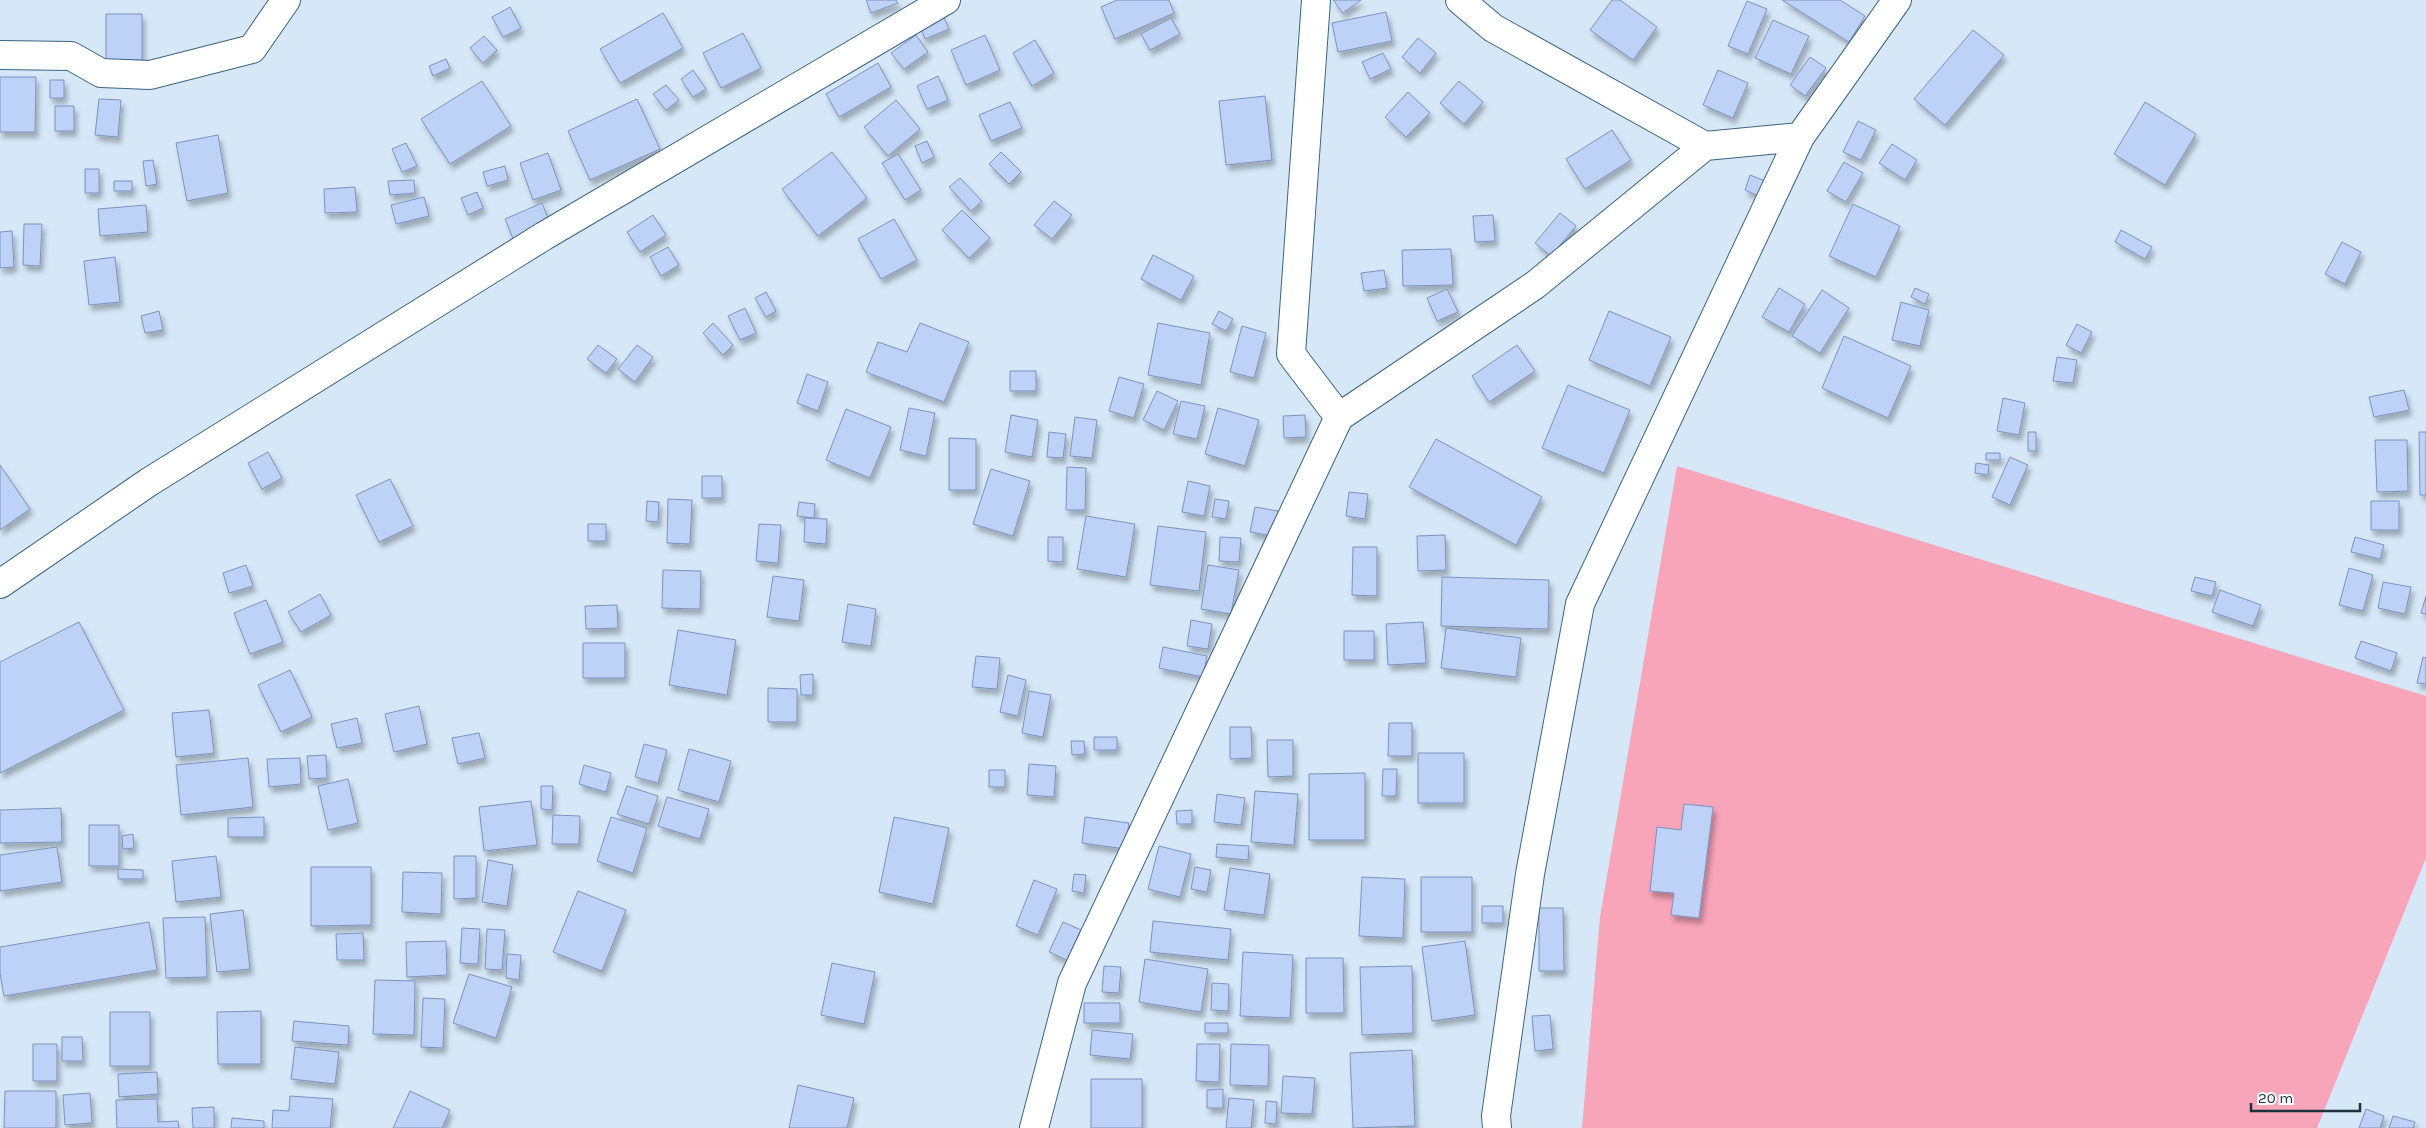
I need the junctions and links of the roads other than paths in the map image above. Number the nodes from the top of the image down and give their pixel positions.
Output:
1 (286, 0) edge
2 (946, 0) edge
3 (1316, 0) edge
4 (1460, 0) edge
5 (1897, 0) edge
6 (0, 55) edge
7 (1800, 137) junction
8 (1705, 146) junction
9 (1339, 417) junction
10 (0, 584) edge
11 (1034, 1128) edge
12 (1497, 1128) edge

1 - 6 street
2 - 10 street
3 - 9 street
4 - 8 street
5 - 7 street
7 - 8 street
7 - 12 street
8 - 9 street
9 - 11 street

